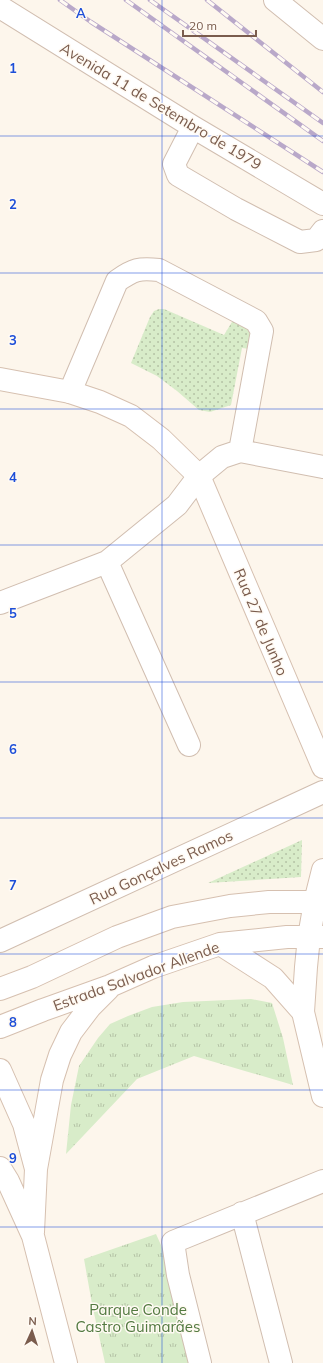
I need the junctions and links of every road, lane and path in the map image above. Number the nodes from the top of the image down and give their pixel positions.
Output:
1 (275, 0) edge
2 (0, 7) edge
3 (323, 38) edge
4 (194, 127) junction
5 (323, 204) edge
6 (323, 231) edge
7 (0, 379) edge
8 (70, 392) junction
9 (240, 451) junction
10 (323, 467) edge
11 (199, 476) junction
12 (107, 562) junction
13 (0, 603) edge
14 (189, 745) dead end
15 (323, 767) edge
16 (323, 792) edge
17 (323, 870) edge
18 (319, 902) edge
19 (316, 937) edge
20 (0, 941) edge
21 (220, 944) junction
22 (110, 986) junction
23 (0, 989) edge
24 (303, 1012) junction
25 (0, 1028) edge
26 (0, 1070) edge
27 (323, 1096) edge
28 (0, 1168) edge
29 (36, 1169) junction
30 (323, 1181) edge
31 (242, 1213) junction
32 (33, 1236) junction
33 (66, 1363) edge
34 (200, 1363) edge
35 (281, 1363) edge

1 - 3 street
2 - 4 street, Avenida 11 de Setembro de 1979
4 - 5 street, Avenida 11 de Setembro de 1979
4 - 6 street
7 - 8 street
8 - 9 street
8 - 11 street
9 - 10 street
9 - 11 street
11 - 12 street
11 - 15 street, Rua 27 de Junho
12 - 13 street
12 - 14 street
16 - 20 street, Rua Gonçalves Ramos
17 - 18 street
18 - 19 street
18 - 23 street
19 - 21 street, Estrada Salvador Allende
19 - 24 street
21 - 22 street, Estrada Salvador Allende
21 - 24 street
22 - 25 street, Estrada Salvador Allende
22 - 29 street
24 - 27 street
26 - 29 street
28 - 32 street
29 - 32 street
30 - 31 street
31 - 34 street
31 - 35 street
32 - 33 street

